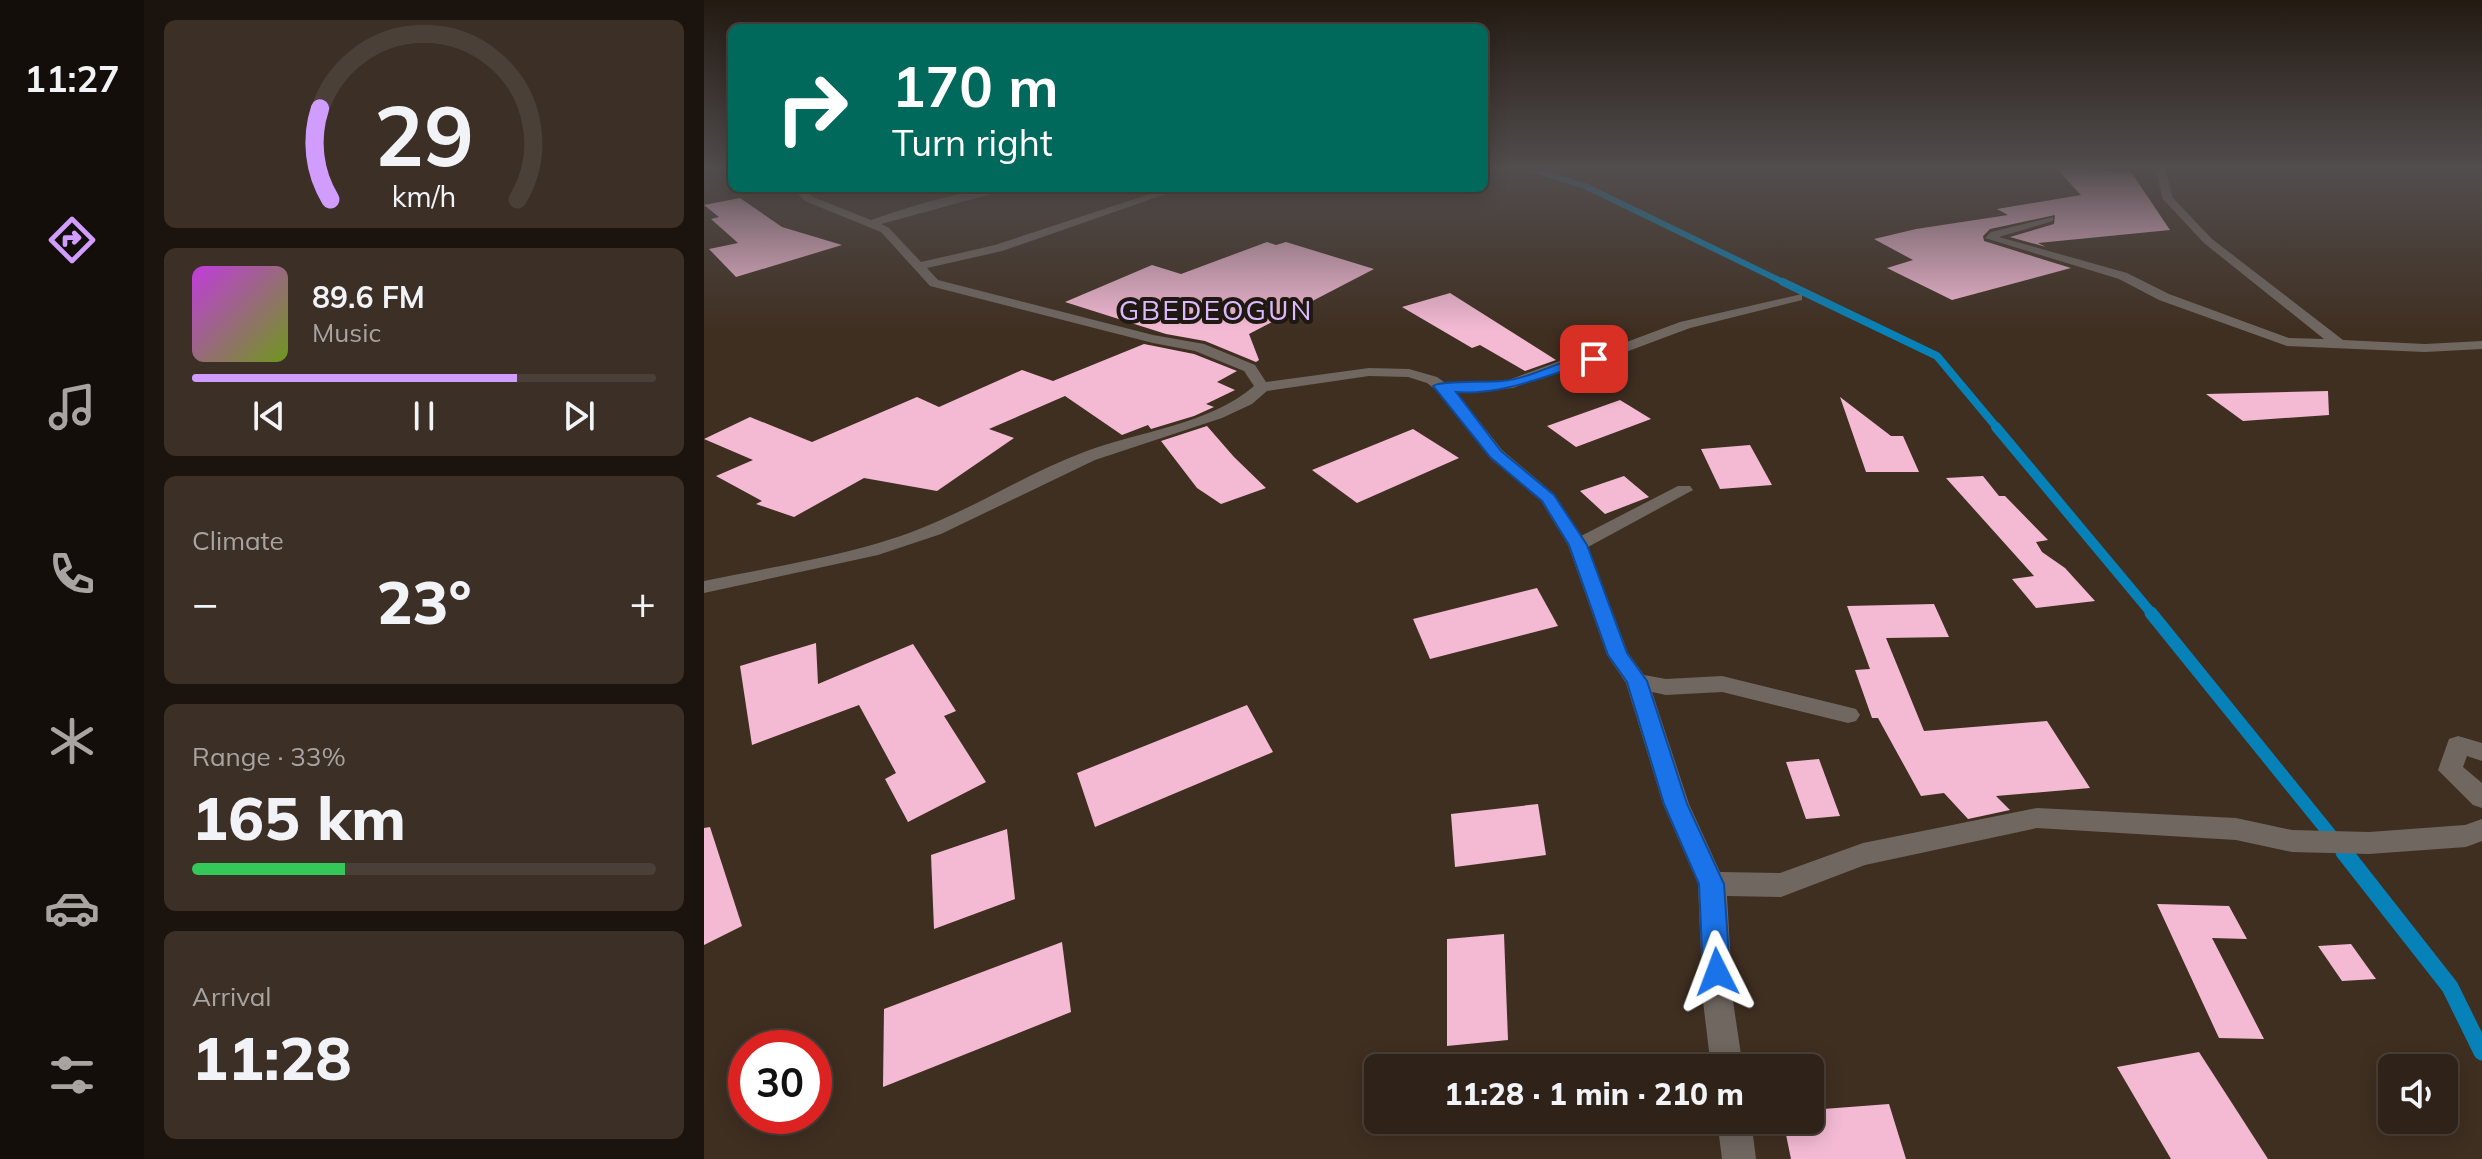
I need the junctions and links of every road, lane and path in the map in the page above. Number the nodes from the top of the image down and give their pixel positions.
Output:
1 (1073, 223) edge
2 (2034, 223) edge
3 (2191, 223) edge
4 (871, 224) edge
5 (918, 266) junction
6 (1797, 297) dead end
7 (2340, 345) junction
8 (2482, 345) edge
9 (1440, 386) junction
10 (1262, 387) junction
11 (1684, 490) dead end
12 (1578, 545) junction
13 (704, 587) edge
14 (1637, 681) junction
15 (1848, 715) dead end
16 (2482, 752) edge
17 (2482, 798) edge
18 (2482, 830) edge
19 (1712, 884) junction
20 (1725, 1054) edge
21 (1736, 1134) edge
22 (1739, 1159) edge

1 - 5 street
2 - 7 street
3 - 7 street
4 - 5 street
5 - 10 street
6 - 9 street
7 - 8 street
9 - 10 street
9 - 12 street
10 - 13 street
11 - 12 street
12 - 14 street
14 - 15 street
14 - 19 street
16 - 17 street
18 - 19 street
19 - 20 street
21 - 22 street

